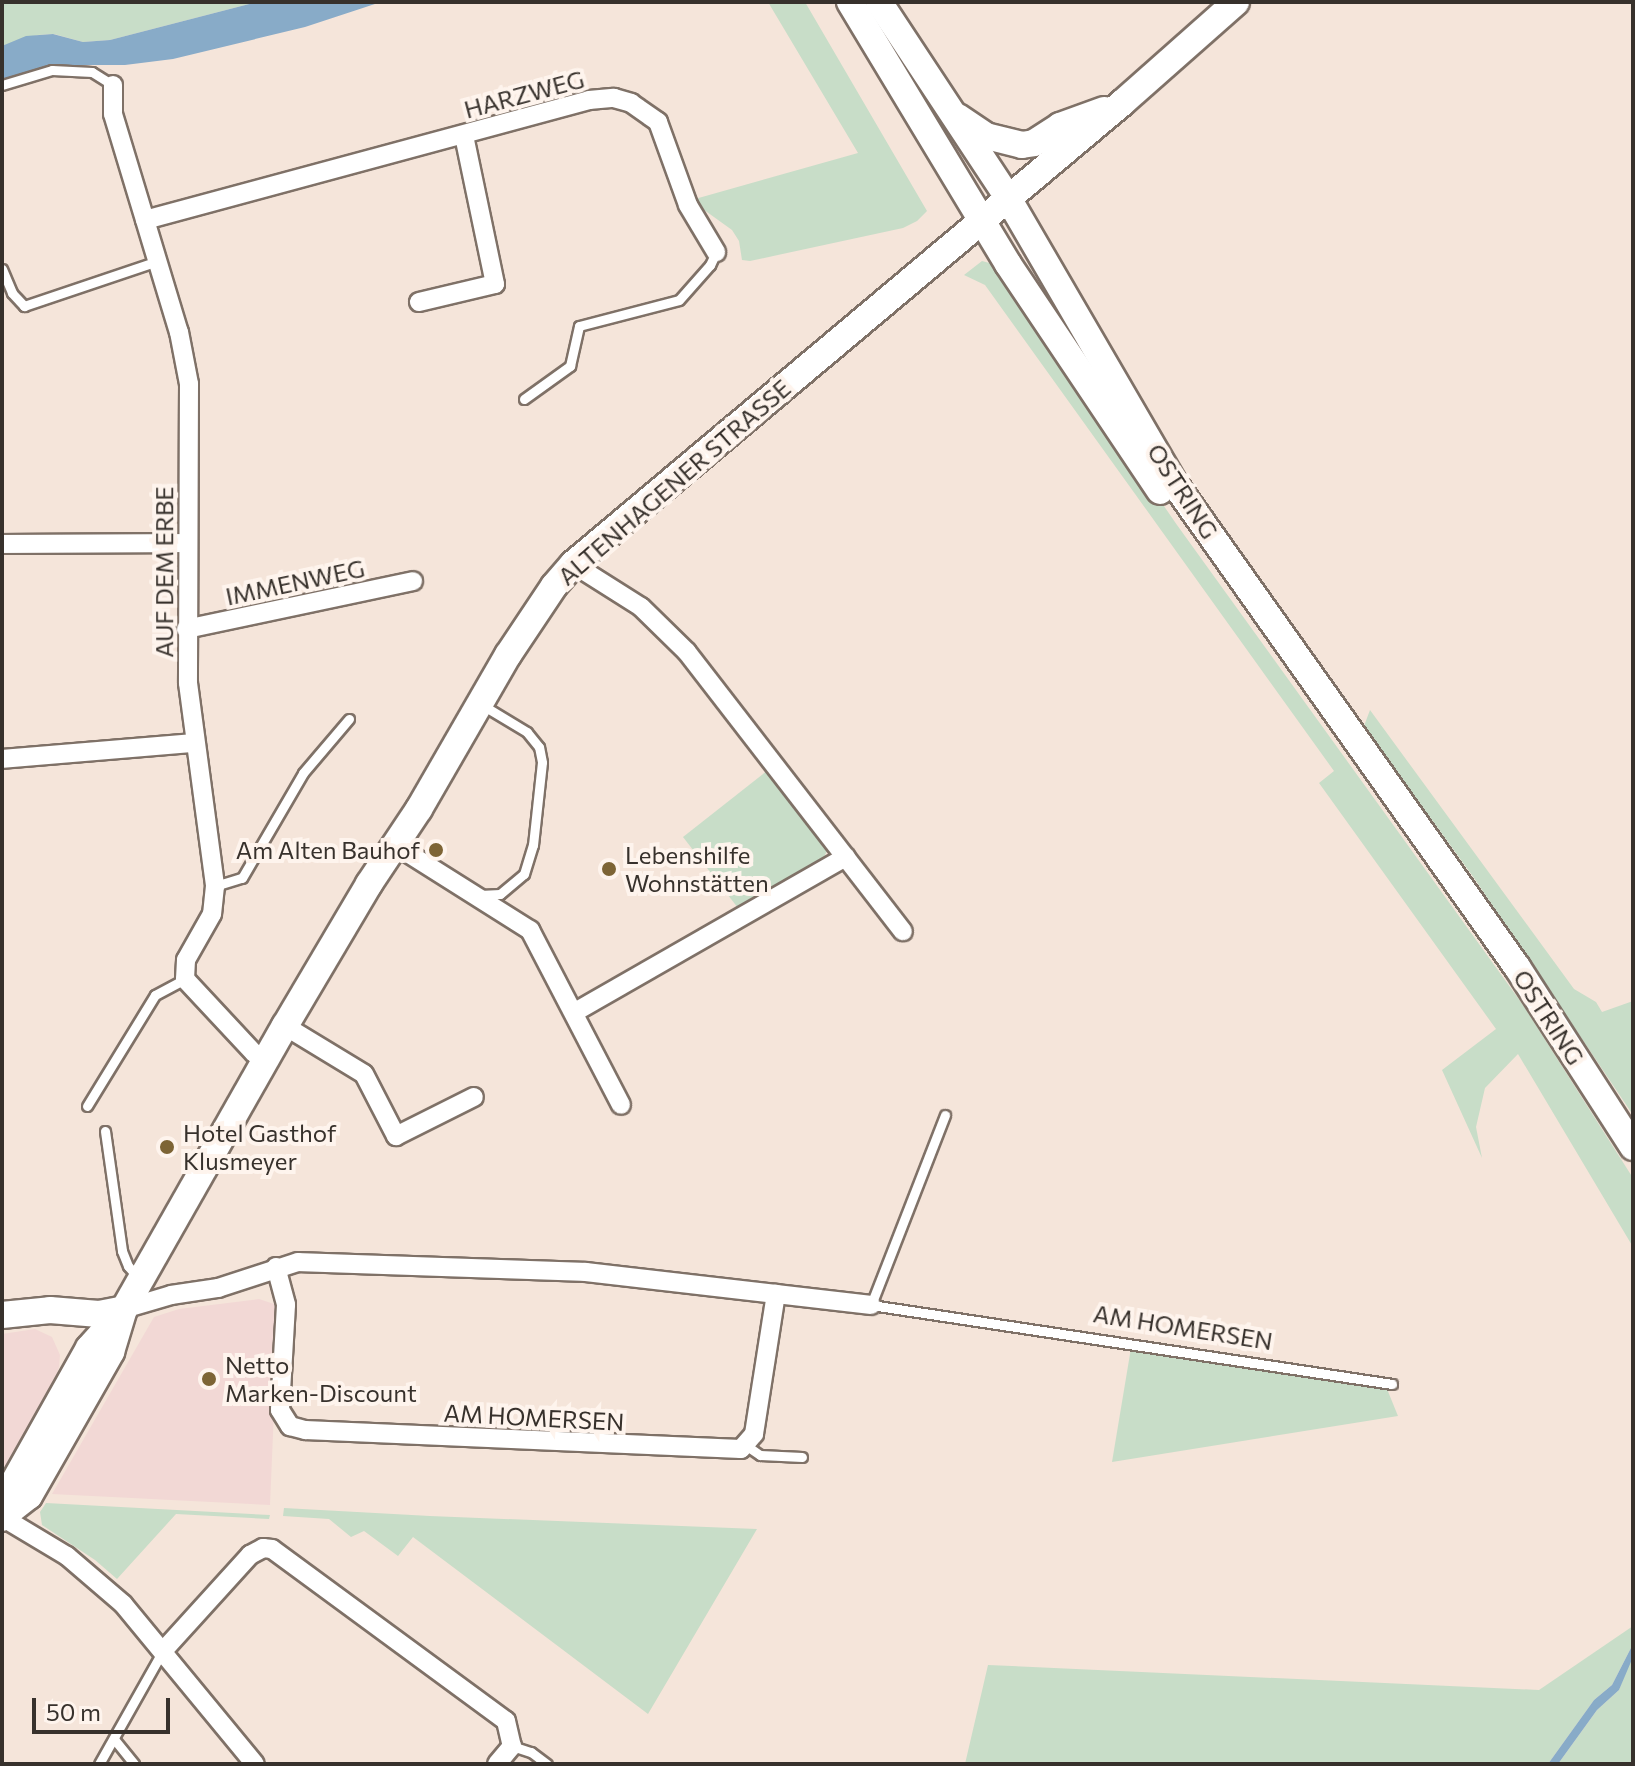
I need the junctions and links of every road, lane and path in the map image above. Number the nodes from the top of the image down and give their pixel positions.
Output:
1 (850, 2) edge
2 (879, 2) edge
3 (1236, 2) edge
4 (2, 85) edge
5 (113, 85) joint
6 (1122, 103) junction
7 (952, 113) junction
8 (464, 135) junction
9 (1008, 198) junction
10 (981, 219) junction
11 (145, 220) junction
12 (716, 252) joint
13 (158, 261) junction
14 (2, 269) edge
15 (419, 302) dead end
16 (524, 399) dead end
17 (188, 543) junction
18 (2, 544) edge
19 (573, 564) junction
20 (413, 581) dead end
21 (186, 629) junction
22 (479, 703) junction
23 (349, 719) dead end
24 (194, 743) junction
25 (2, 759) edge
26 (1378, 771) junction
27 (395, 845) junction
28 (846, 857) junction
29 (215, 886) junction
30 (473, 892) junction
31 (903, 931) dead end
32 (185, 979) junction
33 (575, 1012) junction
34 (285, 1026) junction
35 (266, 1059) junction
36 (474, 1097) dead end
37 (621, 1105) dead end
38 (87, 1106) dead end
39 (945, 1115) dead end
40 (105, 1131) dead end
41 (1633, 1147) edge
42 (276, 1267) junction
43 (141, 1279) junction
44 (776, 1294) junction
45 (871, 1305) junction
46 (124, 1309) junction
47 (2, 1315) edge
48 (1392, 1384) dead end
49 (747, 1446) junction
50 (802, 1457) dead end
51 (2, 1517) edge
52 (163, 1651) junction
53 (114, 1739) junction
54 (512, 1746) junction
55 (99, 1764) edge
56 (134, 1764) edge
57 (255, 1764) edge
58 (497, 1764) edge
59 (547, 1764) edge

1 - 10 main road, OSTRING
2 - 7 main road, OSTRING
3 - 6 main road, ALTENHAGENER STRASSE
4 - 5 lane, AUF DEM ERBE
5 - 11 street, AUF DEM ERBE
6 - 7 main road
6 - 9 main road, ALTENHAGENER STRASSE
7 - 9 main road, OSTRING
8 - 11 street, HARZWEG
8 - 12 street, HARZWEG
8 - 15 street
9 - 10 main road, ALTENHAGENER STRASSE
9 - 26 main road, OSTRING
10 - 19 main road, ALTENHAGENER STRASSE
10 - 26 main road, OSTRING
11 - 13 street, AUF DEM ERBE
12 - 16 lane, HARZWEG
13 - 14 lane
13 - 17 street, AUF DEM ERBE
17 - 18 street
17 - 21 street, AUF DEM ERBE
19 - 22 main road, ALTENHAGENER STRASSE
19 - 28 street
20 - 21 street, IMMENWEG
21 - 24 street, AUF DEM ERBE
22 - 27 main road, ALTENHAGENER STRASSE
22 - 30 lane
23 - 29 lane
24 - 25 street
24 - 29 street, AUF DEM ERBE
26 - 41 main road, OSTRING
27 - 30 street
27 - 34 main road, ALTENHAGENER STRASSE
28 - 31 street
28 - 33 street
29 - 32 street
30 - 33 street
32 - 35 street
32 - 38 lane
33 - 37 street
34 - 35 main road, ALTENHAGENER STRASSE
34 - 36 street
35 - 43 main road, ALTENHAGENER STRASSE
39 - 45 lane
40 - 43 lane
42 - 44 street, AM HOMERSEN
42 - 46 street, AM HOMERSEN
42 - 49 street, AM HOMERSEN
43 - 46 main road, ALTENHAGENER STRASSE
44 - 45 street, AM HOMERSEN
44 - 49 street
45 - 48 lane, AM HOMERSEN
46 - 47 main road
46 - 51 main road, ALTENHAGENER STRASSE
49 - 50 lane, AM HOMERSEN
51 - 52 street
52 - 53 lane
52 - 54 street
52 - 57 street
53 - 55 lane
53 - 56 lane
54 - 58 street
54 - 59 lane

